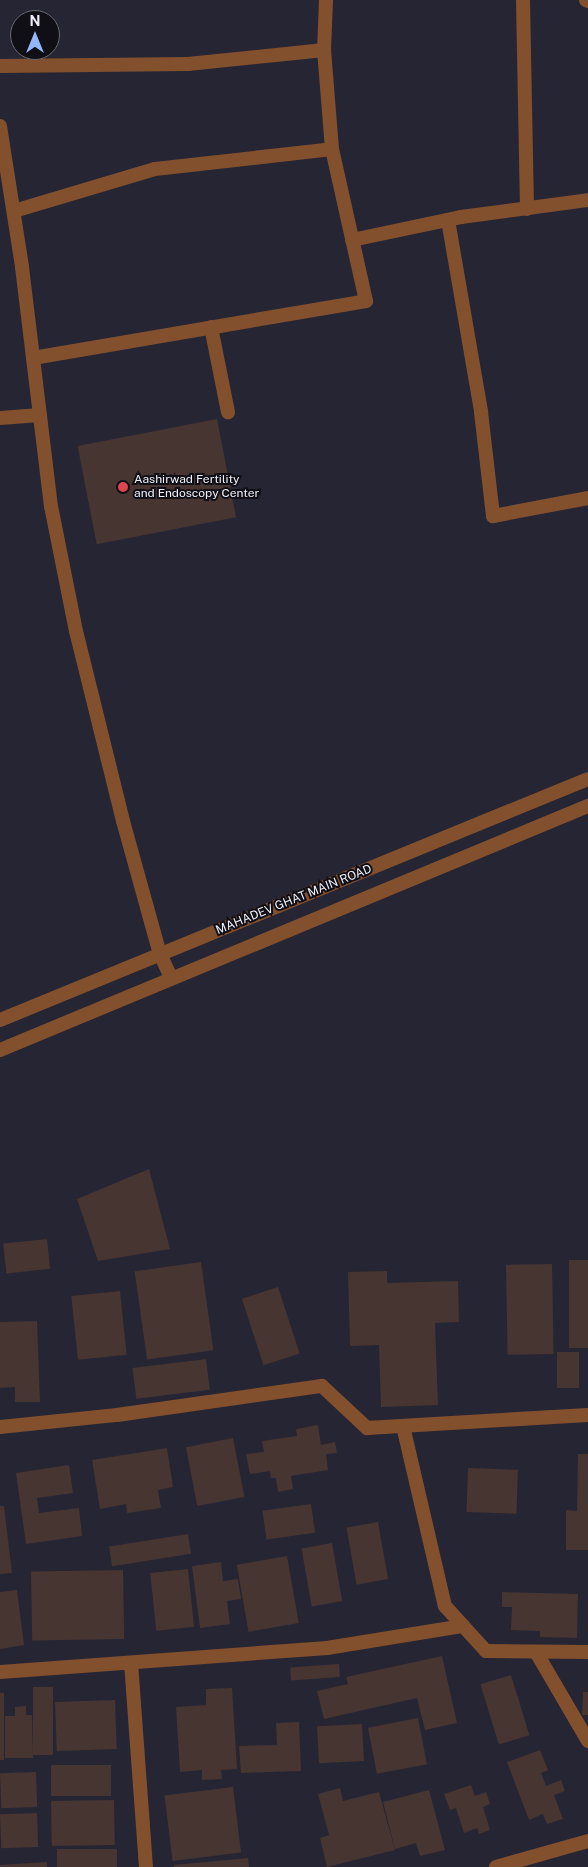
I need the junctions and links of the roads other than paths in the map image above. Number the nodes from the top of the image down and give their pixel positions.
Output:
1 (326, 0) edge
2 (524, 0) edge
3 (324, 50) junction
4 (0, 66) edge
5 (0, 126) edge
6 (332, 149) junction
7 (588, 200) edge
8 (527, 209) junction
9 (14, 211) junction
10 (448, 220) junction
11 (352, 240) junction
12 (211, 327) junction
13 (33, 358) junction
14 (228, 412) dead end
15 (40, 415) junction
16 (0, 418) edge
17 (588, 498) edge
18 (588, 779) edge
19 (588, 806) edge
20 (160, 954) junction
21 (170, 978) junction
22 (0, 1020) edge
23 (0, 1050) edge
24 (588, 1415) edge
25 (403, 1426) junction
26 (0, 1427) edge
27 (463, 1626) junction
28 (536, 1652) junction
29 (588, 1652) edge
30 (131, 1663) junction
31 (0, 1672) edge
32 (588, 1741) edge
33 (588, 1841) edge
34 (146, 1867) edge
35 (496, 1867) edge

1 - 3 street
2 - 8 street
3 - 4 street
3 - 6 street
5 - 9 street
6 - 9 street
6 - 11 street
7 - 8 street
8 - 10 street
9 - 13 street
10 - 11 street
10 - 17 street
11 - 12 street
12 - 13 street
12 - 14 street
13 - 15 street
15 - 16 street
15 - 20 street
18 - 20 street, MAHADEV GHAT MAIN ROAD
19 - 21 street
20 - 21 street
20 - 22 street, MAHADEV GHAT MAIN ROAD
21 - 23 street
24 - 25 street
25 - 26 street
25 - 27 street
27 - 28 street
27 - 30 street
28 - 29 street
28 - 32 street
30 - 31 street
30 - 34 street
33 - 35 street

